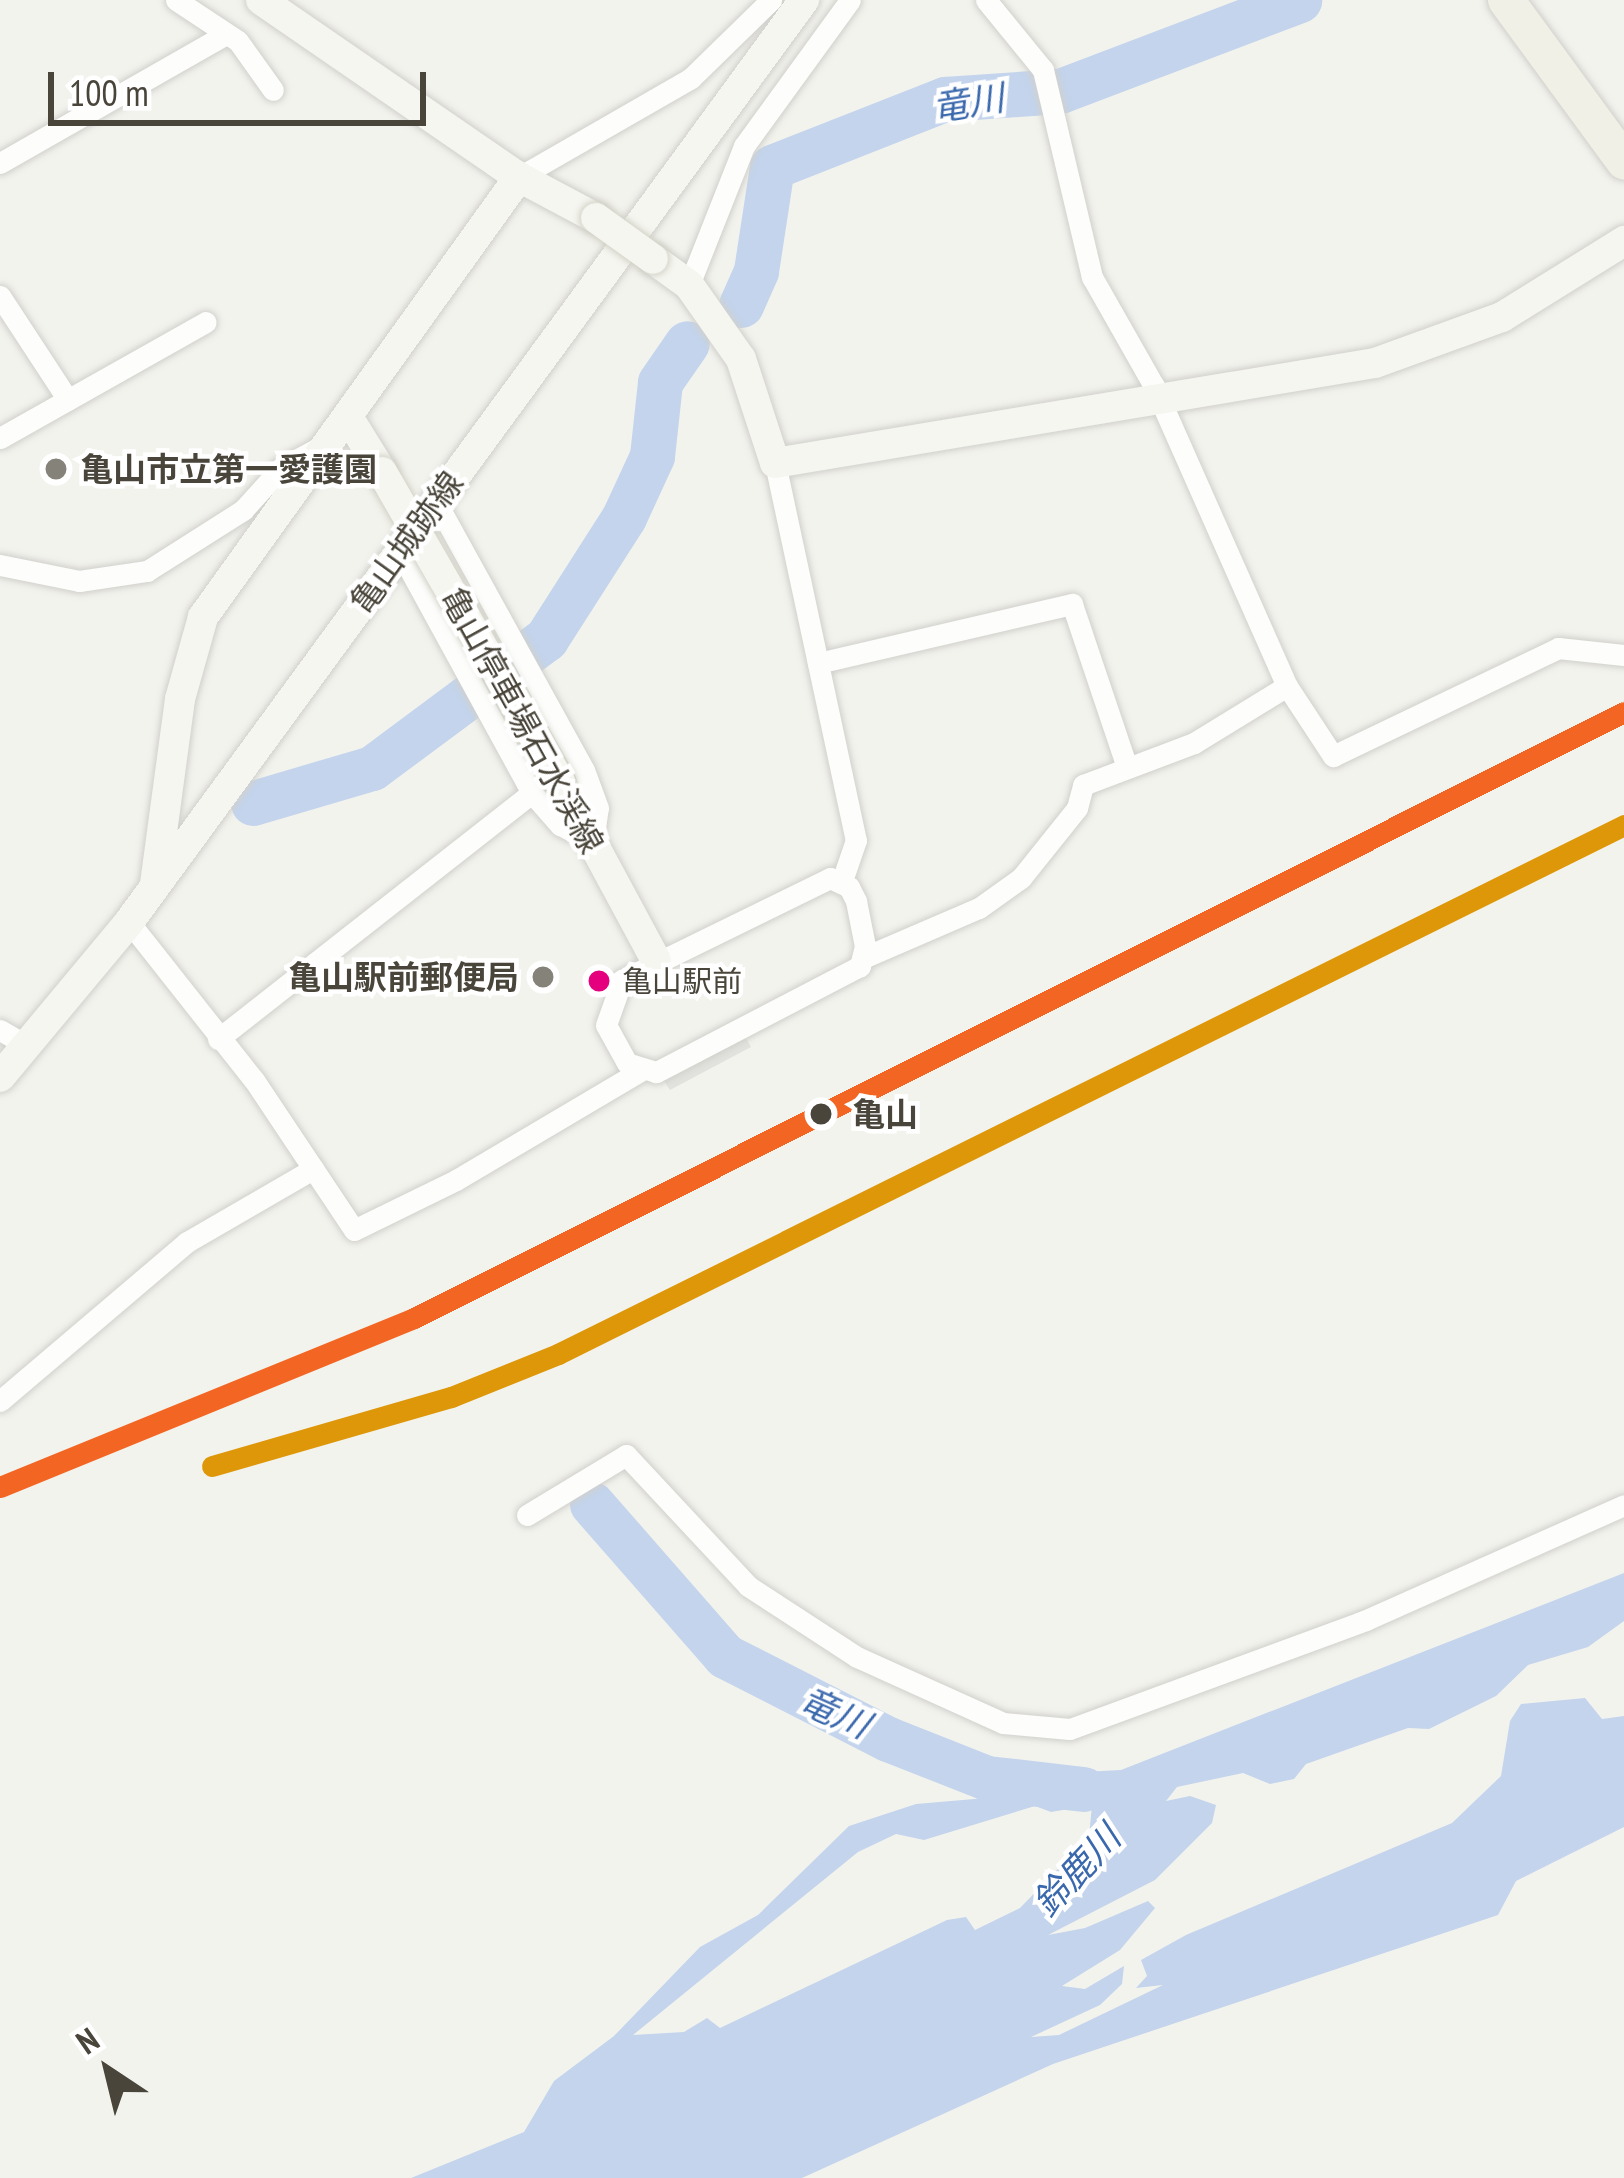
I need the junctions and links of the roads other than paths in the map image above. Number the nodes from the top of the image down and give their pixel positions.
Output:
1 (176, 0) edge
2 (261, 0) edge
3 (771, 0) edge
4 (804, 0) edge
5 (850, 0) edge
6 (986, 0) edge
7 (1506, 0) edge
8 (223, 36) junction
9 (273, 90) dead end
10 (1624, 161) edge
11 (0, 163) edge
12 (519, 178) junction
13 (1624, 241) edge
14 (689, 285) junction
15 (0, 296) edge
16 (206, 322) dead end
17 (68, 400) junction
18 (1158, 403) junction
19 (350, 420) junction
20 (0, 438) edge
21 (324, 445) junction
22 (775, 463) junction
23 (436, 502) junction
24 (400, 552) junction
25 (0, 565) edge
26 (1624, 655) edge
27 (818, 663) junction
28 (1287, 686) junction
29 (1127, 767) junction
30 (546, 788) junction
31 (593, 842) junction
32 (842, 881) junction
33 (155, 884) junction
34 (129, 922) junction
35 (865, 957) junction
36 (656, 960) junction
37 (13, 1038) edge
38 (218, 1039) junction
39 (640, 1071) junction
40 (0, 1077) edge
41 (313, 1169) junction
42 (0, 1401) edge
43 (1624, 1504) edge
44 (527, 1515) dead end

1 - 8 street
2 - 12 main road
3 - 12 street
4 - 23 main road, 亀山城跡線
5 - 14 street
6 - 18 street
7 - 10 main road
8 - 9 street
8 - 11 street
12 - 14 main road, bridge
12 - 19 main road
13 - 18 main road
14 - 22 main road
15 - 17 street
16 - 17 street
17 - 20 street
18 - 22 main road
18 - 28 street
19 - 21 main road
19 - 30 main road, 亀山停車場石水渓線, bridge
21 - 25 street
21 - 33 main road
22 - 27 street
23 - 24 main road, 亀山城跡線
23 - 31 street
24 - 30 street
24 - 33 main road, 亀山城跡線
26 - 28 street
27 - 29 street
27 - 32 street
28 - 29 street
29 - 35 street
30 - 31 main road, 亀山停車場石水渓線
30 - 38 street
31 - 36 main road, 亀山停車場石水渓線
32 - 35 street
32 - 36 street
33 - 34 main road, 亀山城跡線
34 - 37 main road, 亀山城跡線
34 - 38 street
35 - 39 street
36 - 39 street
37 - 40 main road, 亀山城跡線
38 - 41 street
39 - 41 street
41 - 42 street
43 - 44 street

